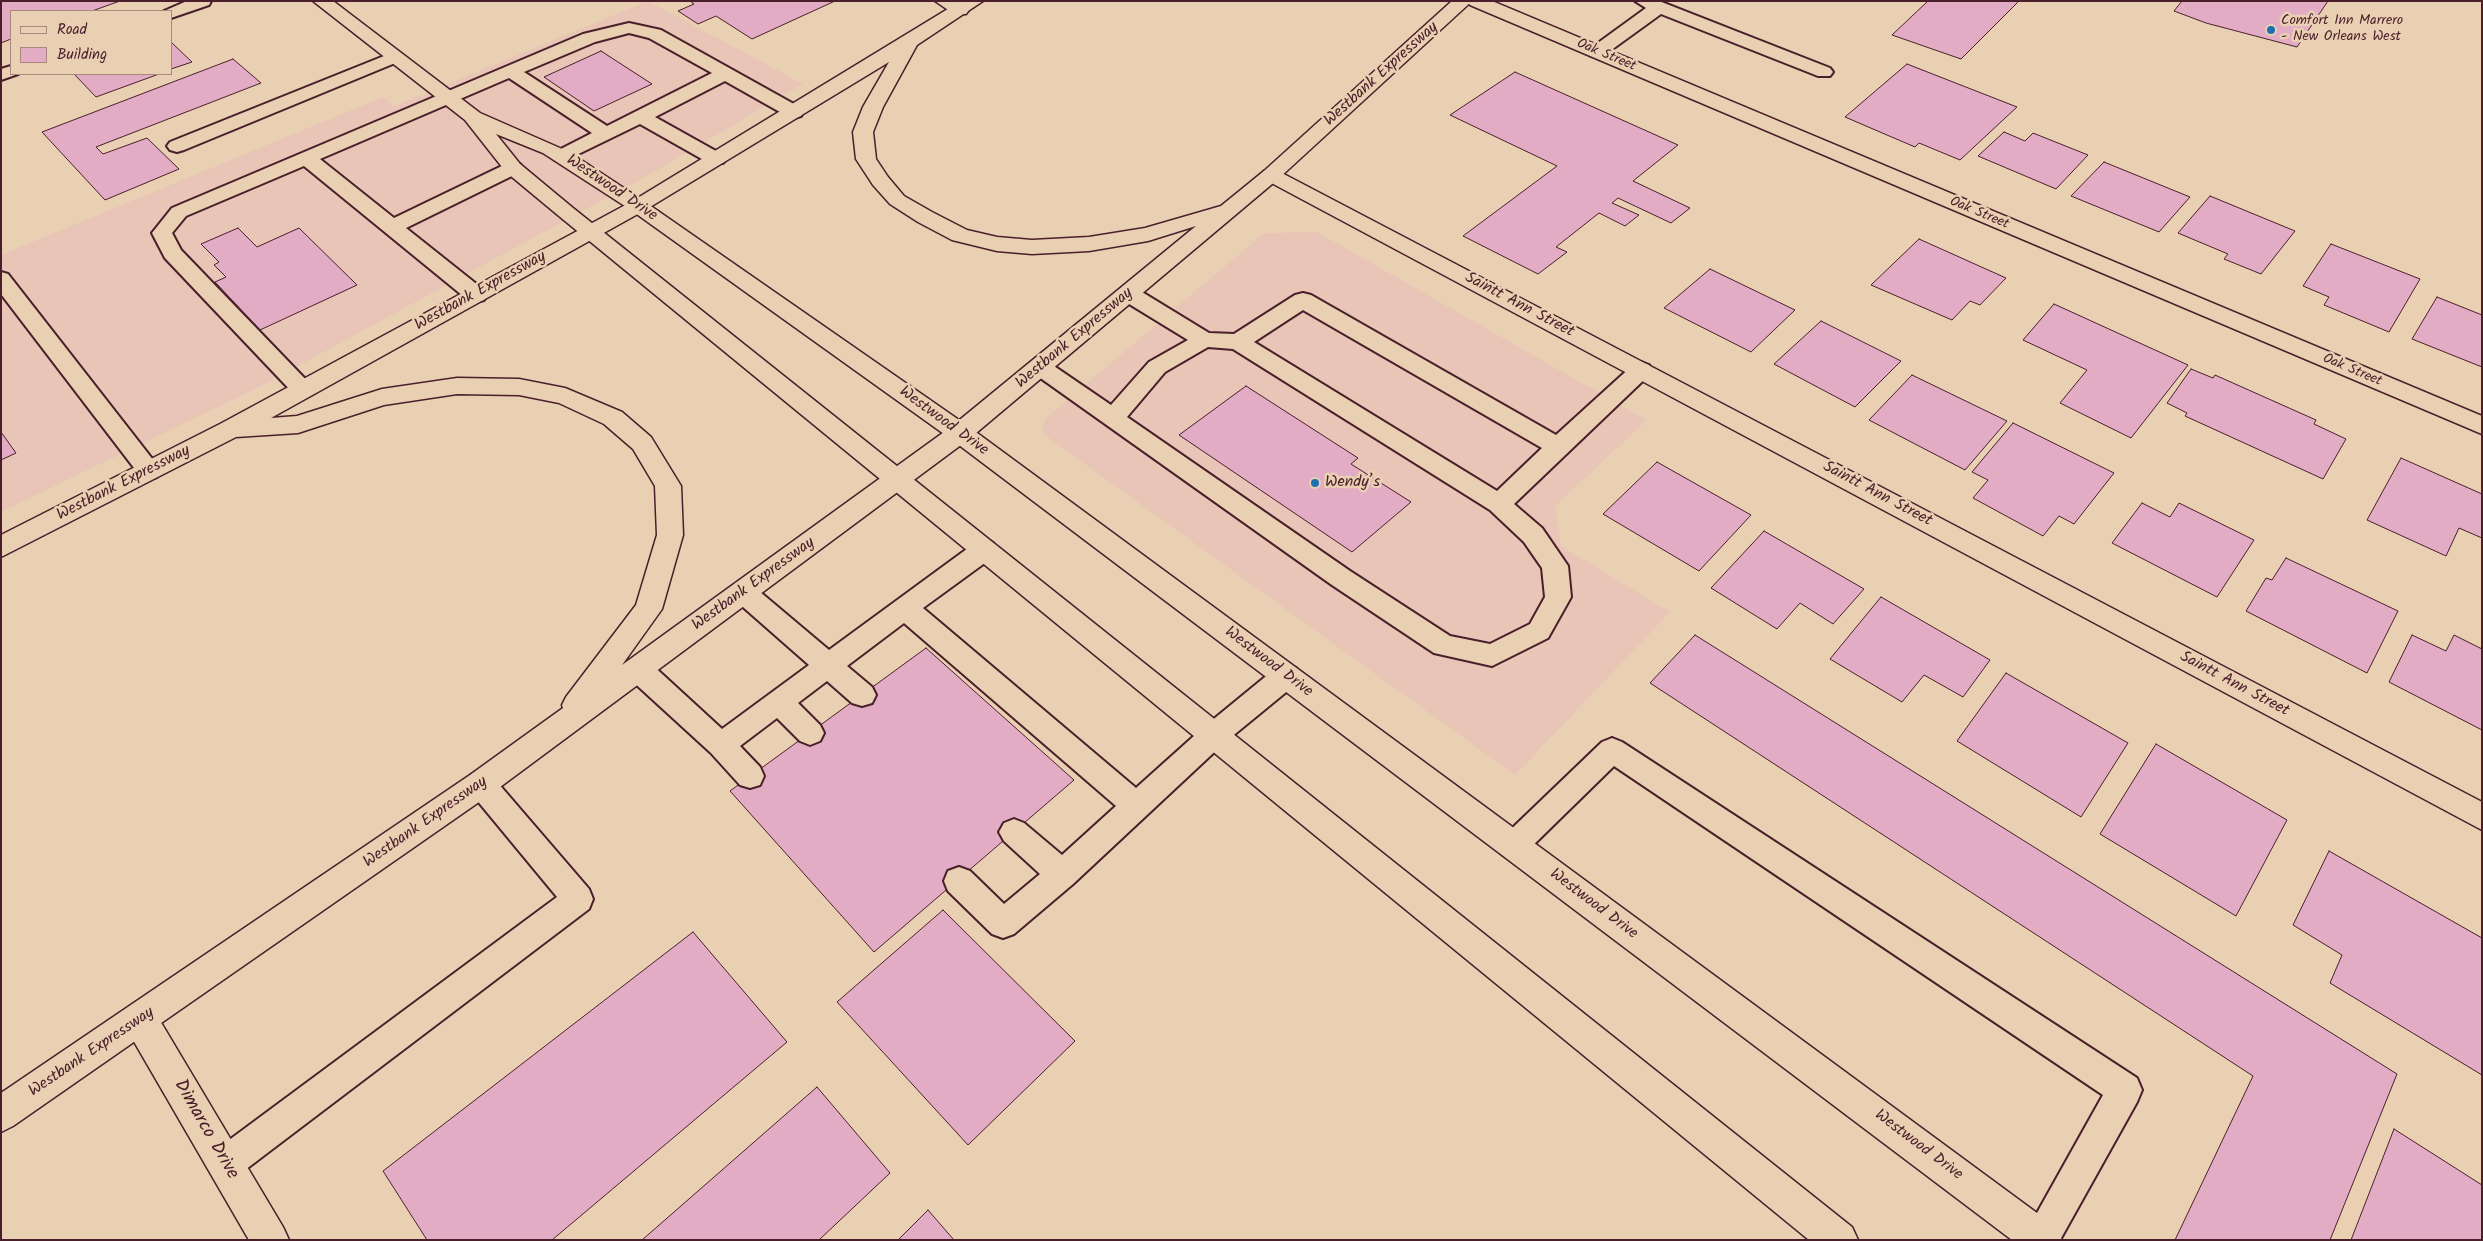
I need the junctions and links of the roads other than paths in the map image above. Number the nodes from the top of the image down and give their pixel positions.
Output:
1 (203, 1) edge
2 (322, 1) edge
3 (1463, 1) edge
4 (1476, 1) edge
5 (959, 4) edge
6 (1651, 4) edge
7 (172, 13) edge
8 (908, 43) junction
9 (1597, 52) junction
10 (394, 57) junction
11 (510, 71) junction
12 (1824, 72) dead end
13 (725, 74) junction
14 (447, 98) junction
15 (794, 112) junction
16 (640, 116) junction
17 (473, 117) junction
18 (606, 134) junction
19 (177, 146) dead end
20 (562, 156) junction
21 (306, 158) junction
22 (716, 159) junction
23 (513, 168) junction
24 (1271, 176) junction
25 (638, 206) junction
26 (1232, 209) junction
27 (392, 227) junction
28 (590, 232) junction
29 (1, 279) edge
30 (1128, 294) junction
31 (476, 295) junction
32 (1204, 340) junction
33 (1238, 342) junction
34 (1040, 367) junction
35 (1641, 370) junction
36 (302, 390) junction
37 (1113, 418) junction
38 (2482, 426) edge
39 (229, 430) junction
40 (960, 433) junction
41 (1558, 447) junction
42 (149, 471) junction
43 (897, 480) junction
44 (1499, 504) junction
45 (1, 547) edge
46 (984, 550) junction
47 (744, 593) junction
48 (905, 608) junction
49 (828, 666) junction
50 (638, 670) junction
51 (1286, 676) junction
52 (862, 695) dead end
53 (779, 702) junction
54 (557, 730) junction
55 (810, 733) dead end
56 (1214, 735) junction
57 (721, 746) junction
58 (750, 776) dead end
59 (481, 784) junction
60 (1136, 806) junction
61 (2482, 817) edge
62 (1014, 832) dead end
63 (1513, 846) junction
64 (1062, 874) junction
65 (959, 881) dead end
66 (141, 1021) junction
67 (1, 1114) edge
68 (225, 1164) junction
69 (2042, 1239) edge
70 (270, 1240) edge
71 (1839, 1240) edge

1 - 7 lane
2 - 10 main road, Westwood Drive
3 - 24 main road, Westbank Expressway
4 - 9 main road, Oak Street
5 - 8 main road, Westbank Expressway
6 - 9 lane
6 - 12 lane
8 - 15 main road, Westbank Expressway
8 - 26 main road
9 - 38 main road, Oak Street
10 - 14 main road, Westwood Drive
10 - 19 lane
11 - 13 lane
11 - 14 lane
11 - 18 lane
13 - 15 lane
13 - 16 lane
14 - 17 main road, Westwood Drive
14 - 21 lane
15 - 22 main road, Westbank Expressway
16 - 18 lane
16 - 22 lane
17 - 20 main road, Westwood Drive
17 - 23 main road, Westwood Drive
18 - 20 lane
20 - 25 main road, Westwood Drive
21 - 27 lane
21 - 36 lane
22 - 25 main road, Westbank Expressway
23 - 27 lane
23 - 28 main road, Westwood Drive
24 - 26 main road, Westbank Expressway
24 - 35 main road, Saintt Ann Street
25 - 28 main road, Westbank Expressway
25 - 40 main road, Westwood Drive
26 - 30 main road, Westbank Expressway
27 - 31 lane
28 - 31 main road, Westbank Expressway
28 - 43 main road, Westwood Drive
29 - 42 lane
30 - 32 lane
30 - 34 main road, Westbank Expressway
31 - 36 main road, Westbank Expressway
32 - 33 lane
32 - 37 lane
33 - 41 lane
33 - 44 lane
34 - 37 lane
34 - 40 main road, Westbank Expressway
35 - 41 lane
35 - 61 main road, Saintt Ann Street
36 - 39 main road, Westbank Expressway
37 - 44 lane
39 - 42 main road, Westbank Expressway
39 - 54 main road
40 - 43 main road, Westbank Expressway
40 - 51 main road, Westwood Drive
41 - 44 lane
42 - 45 main road, Westbank Expressway
43 - 46 main road, Westwood Drive
43 - 47 main road, Westbank Expressway
46 - 48 lane
46 - 56 main road, Westwood Drive
47 - 49 lane
47 - 50 main road, Westbank Expressway
48 - 49 lane
48 - 60 lane
49 - 52 lane
49 - 53 lane
50 - 54 main road, Westbank Expressway
50 - 57 lane
51 - 56 lane
51 - 63 main road, Westwood Drive
53 - 55 lane
53 - 57 lane
54 - 59 main road, Westbank Expressway
56 - 60 lane
56 - 71 main road, Westwood Drive
57 - 58 lane
59 - 66 main road, Westbank Expressway
59 - 68 lane
60 - 64 lane
62 - 64 lane
63 - 69 main road, Westwood Drive
63 - 69 lane
64 - 65 lane
66 - 67 main road, Westbank Expressway
66 - 68 main road, Dimarco Drive
68 - 70 main road, Dimarco Drive

